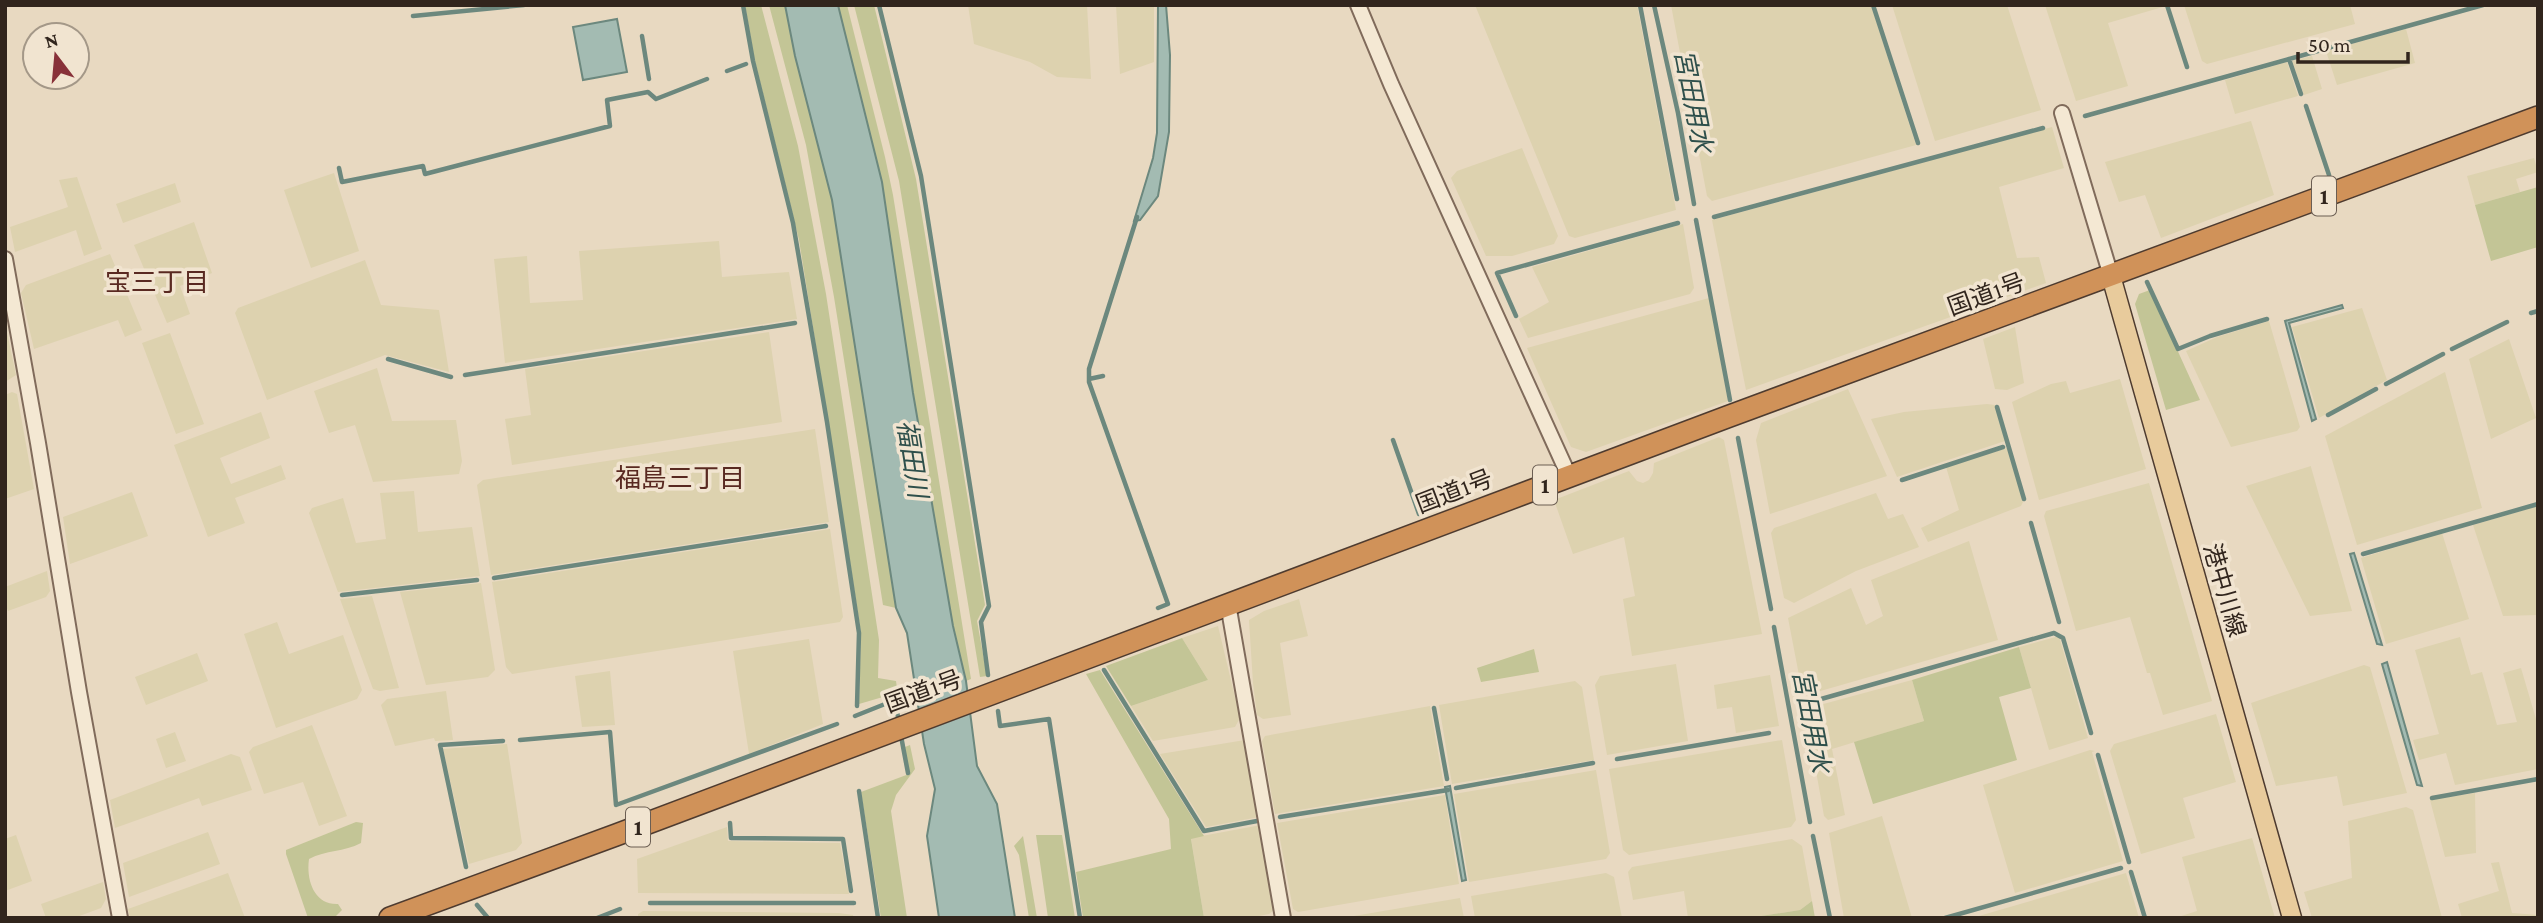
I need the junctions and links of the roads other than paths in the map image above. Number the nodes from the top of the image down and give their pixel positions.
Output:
1 (1358, 5) edge
2 (2062, 113) dead end
3 (2538, 117) edge
4 (5, 259) edge
5 (2111, 276) junction
6 (1569, 476) junction
7 (1228, 604) junction
8 (120, 918) edge
9 (390, 918) edge
10 (1283, 918) edge
11 (2292, 918) edge

1 - 6 street
2 - 5 street
3 - 5 highway, 国道1号 / 1
4 - 8 street
5 - 6 highway, 国道1号 / 1
5 - 11 main road, 港中川線
6 - 7 highway, 国道1号 / 1
7 - 9 highway, 国道1号 / 1
7 - 10 street

